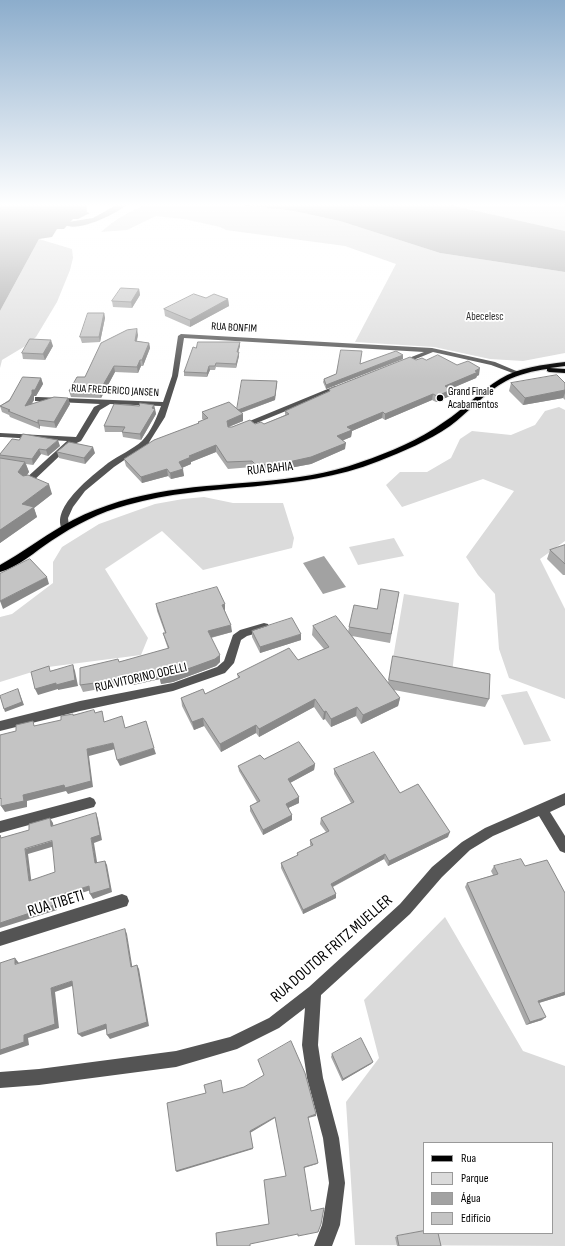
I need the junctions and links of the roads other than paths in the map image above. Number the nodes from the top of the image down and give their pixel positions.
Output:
1 (432, 350) junction
2 (565, 364) edge
3 (392, 367) edge
4 (533, 369) junction
5 (565, 371) edge
6 (518, 373) junction
7 (348, 384) edge
8 (38, 399) dead end
9 (108, 402) junction
10 (166, 404) junction
11 (232, 430) edge
12 (2, 435) dead end
13 (78, 439) junction
14 (26, 468) edge
15 (40, 470) junction
16 (27, 482) edge
17 (65, 527) junction
18 (0, 569) edge
19 (274, 624) edge
20 (0, 726) edge
21 (565, 799) edge
22 (90, 802) dead end
23 (541, 809) junction
24 (0, 827) edge
25 (565, 847) edge
26 (122, 901) dead end
27 (0, 938) edge
28 (314, 992) junction
29 (0, 1080) edge
30 (324, 1246) edge

1 - 3 street
1 - 6 street, RUA BONFIM
1 - 10 street, RUA BONFIM
2 - 4 main road, RUA BAHIA
4 - 5 main road, RUA BAHIA
4 - 6 main road, RUA BAHIA
6 - 17 main road, RUA BAHIA
7 - 11 street
8 - 9 street, RUA FREDERICO JANSEN
9 - 10 street, RUA FREDERICO JANSEN
9 - 13 street
10 - 17 street, RUA BONFIM
12 - 13 street
13 - 15 street
14 - 15 street
15 - 16 street
17 - 18 main road, RUA BAHIA
19 - 20 street, RUA VITORINO ODELLI
21 - 23 street, RUA DOUTOR FRITZ MUELLER
22 - 24 street
23 - 25 street
23 - 28 street, RUA DOUTOR FRITZ MUELLER
26 - 27 street, RUA TIBETI
28 - 29 street, RUA DOUTOR FRITZ MUELLER
28 - 30 street

